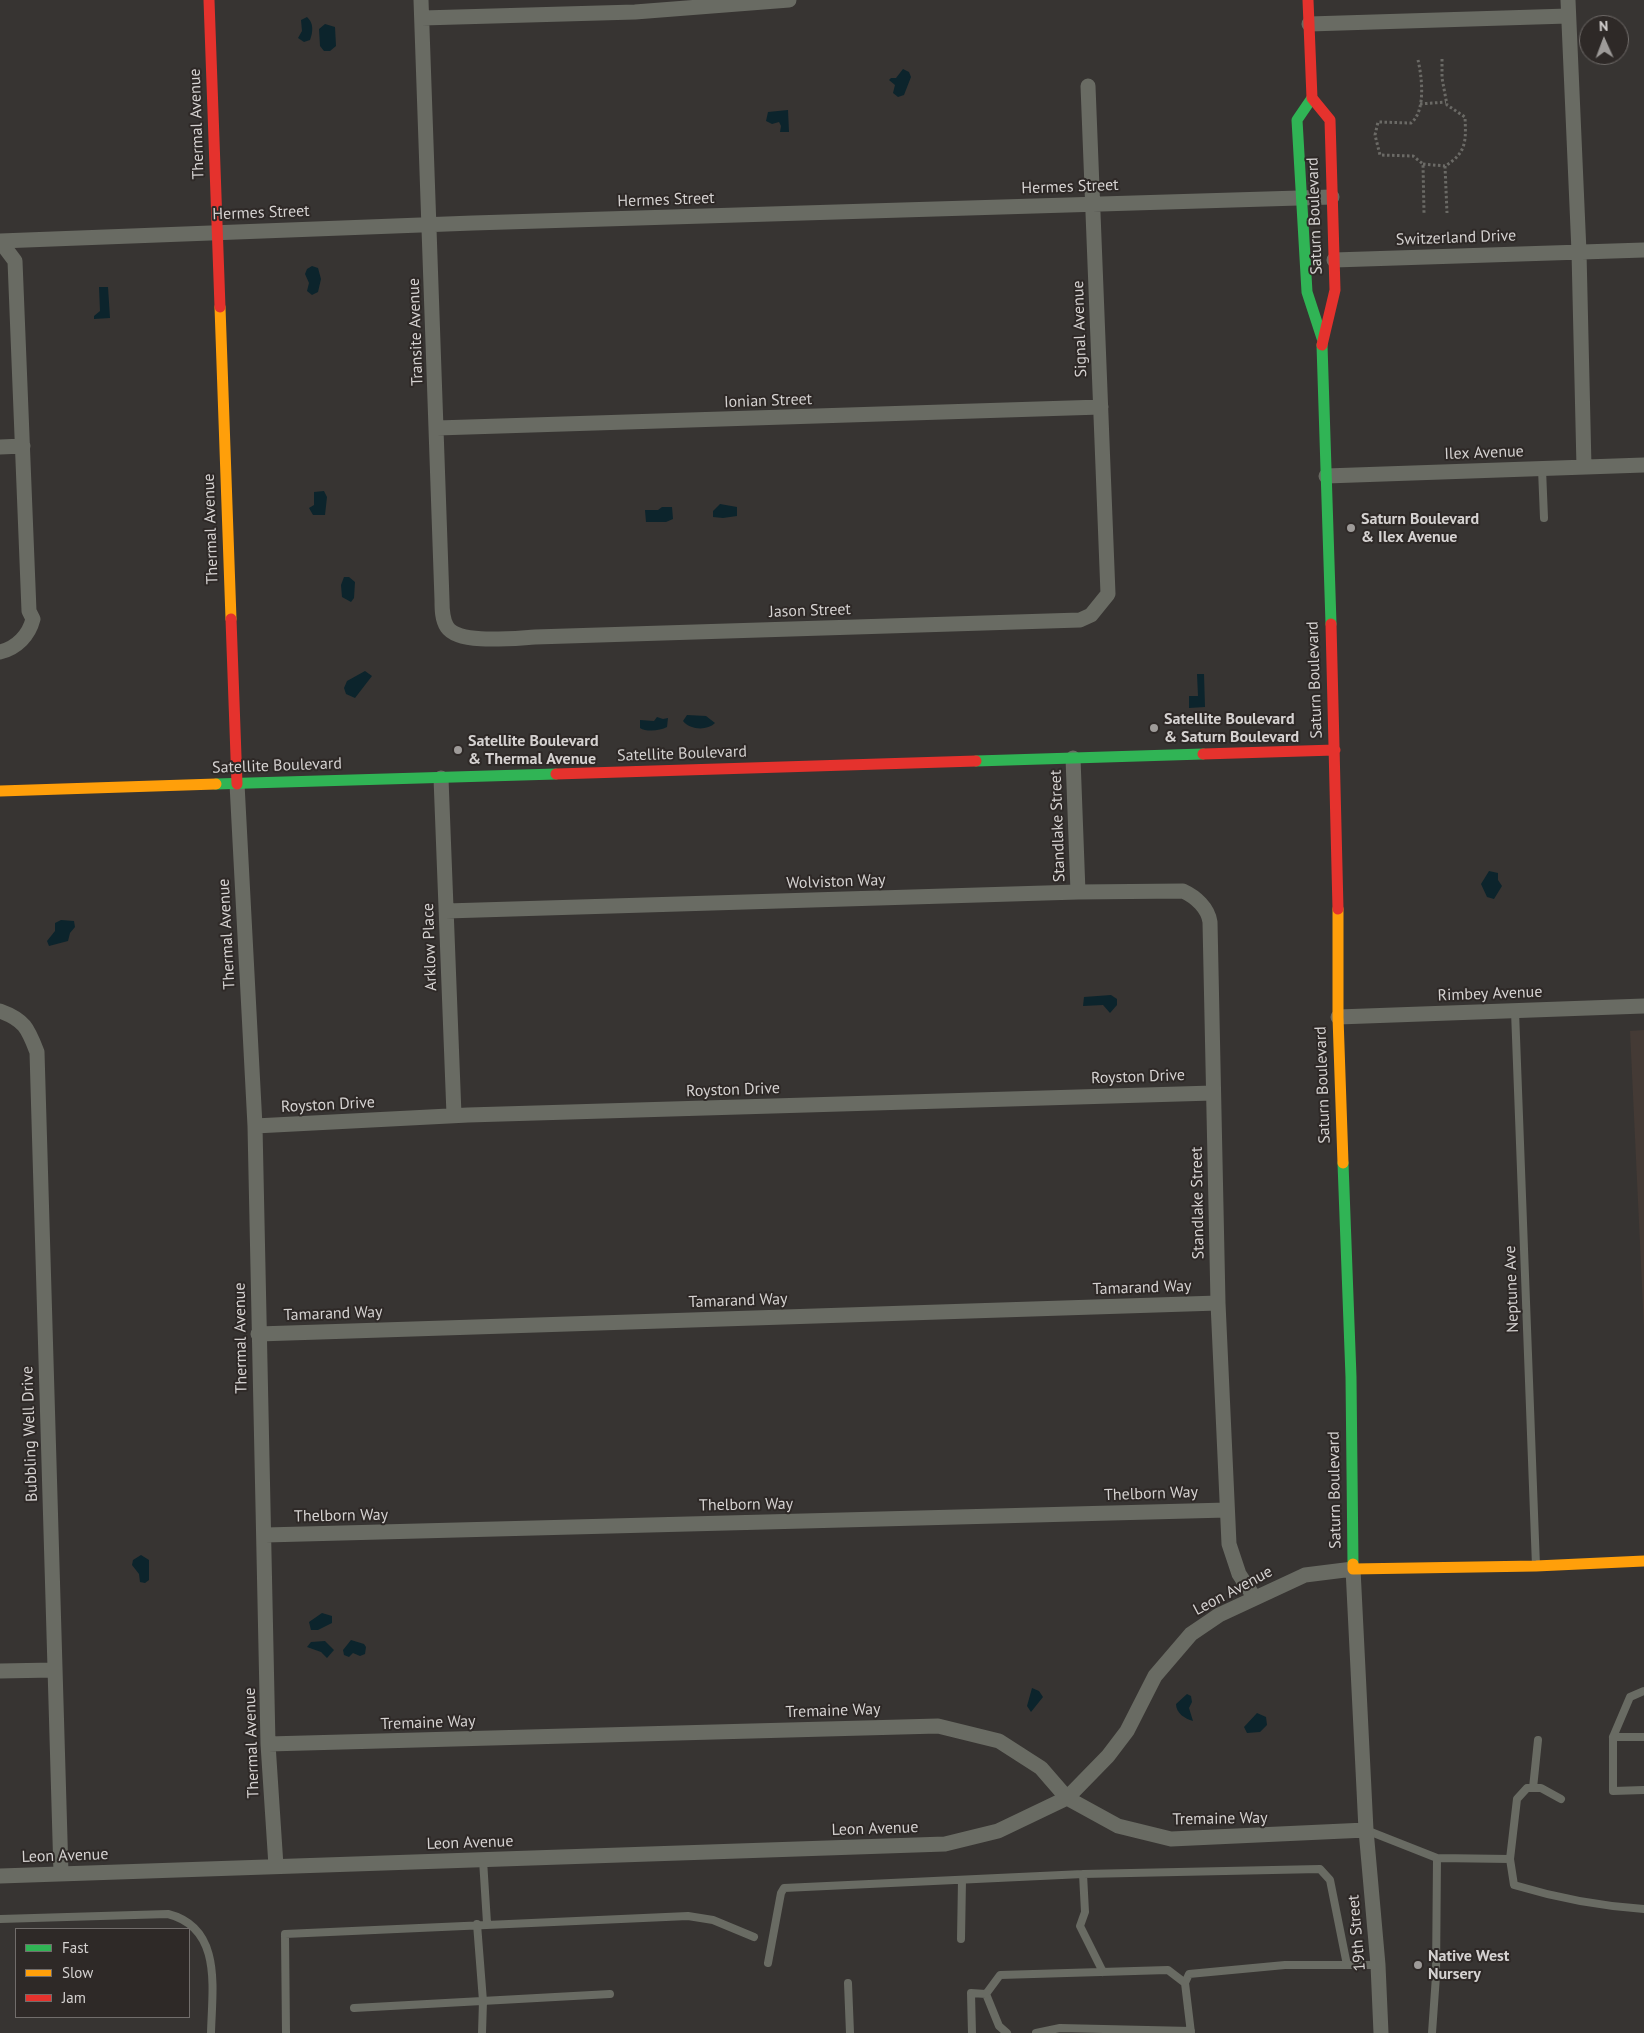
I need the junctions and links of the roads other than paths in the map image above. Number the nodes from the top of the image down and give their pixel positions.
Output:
1 (209, 0) edge
2 (421, 0) edge
3 (789, 0) edge
4 (1308, 0) edge
5 (1568, 0) edge
6 (635, 6) edge
7 (1568, 16) junction
8 (422, 18) junction
9 (1309, 24) junction
10 (1088, 86) dead end
11 (1312, 98) junction
12 (1332, 197) junction
13 (1301, 198) junction
14 (1093, 203) junction
15 (430, 225) junction
16 (219, 233) junction
17 (0, 236) edge
18 (0, 240) edge
19 (1644, 250) edge
20 (1579, 252) junction
21 (1334, 260) junction
22 (1322, 338) junction
23 (1101, 407) junction
24 (437, 428) junction
25 (23, 446) junction
26 (0, 447) edge
27 (1644, 465) edge
28 (1584, 467) junction
29 (1542, 469) junction
30 (1326, 476) junction
31 (1544, 518) dead end
32 (1107, 571) joint
33 (480, 638) joint
34 (1, 652) edge
35 (1335, 750) junction
36 (1073, 758) junction
37 (441, 778) junction
38 (237, 784) junction
39 (0, 791) edge
40 (1078, 892) junction
41 (446, 911) junction
42 (1210, 922) joint
43 (1644, 1006) edge
44 (0, 1011) edge
45 (1515, 1011) junction
46 (1338, 1017) junction
47 (1213, 1093) junction
48 (454, 1116) junction
49 (255, 1126) junction
50 (1218, 1303) junction
51 (258, 1334) junction
52 (1227, 1510) junction
53 (265, 1535) junction
54 (1644, 1561) edge
55 (1536, 1566) junction
56 (1353, 1569) junction
57 (1254, 1597) junction
58 (54, 1670) junction
59 (0, 1671) edge
60 (1644, 1691) edge
61 (1613, 1737) junction
62 (1644, 1737) edge
63 (1538, 1740) dead end
64 (268, 1744) junction
65 (1533, 1788) junction
66 (1644, 1790) edge
67 (1067, 1798) junction
68 (1561, 1799) dead end
69 (1366, 1830) junction
70 (1437, 1858) junction
71 (1510, 1859) junction
72 (483, 1860) junction
73 (276, 1866) junction
74 (62, 1873) junction
75 (1083, 1874) junction
76 (0, 1876) edge
77 (962, 1880) junction
78 (1644, 1909) edge
79 (0, 1919) edge
80 (477, 1924) junction
81 (486, 1924) junction
82 (754, 1937) dead end
83 (961, 1939) dead end
84 (768, 1964) dead end
85 (1378, 1965) junction
86 (1347, 1966) junction
87 (1102, 1972) junction
88 (848, 1983) dead end
89 (1186, 1983) junction
90 (610, 1994) dead end
91 (986, 1994) junction
92 (483, 2001) junction
93 (354, 2008) dead end
94 (1063, 2031) edge
95 (1191, 2032) edge
96 (211, 2033) edge
97 (286, 2033) edge
98 (482, 2033) edge
99 (850, 2033) edge
100 (972, 2033) edge
101 (1007, 2033) edge
102 (1036, 2033) edge
103 (1381, 2033) edge
104 (1432, 2033) edge

1 - 16 street, Thermal Avenue
2 - 8 street, Transite Avenue
3 - 6 street
4 - 9 street
5 - 7 street
6 - 8 street
7 - 9 street
7 - 20 street
8 - 15 street, Transite Avenue
9 - 11 street
10 - 14 street, Signal Avenue
11 - 12 street, Saturn Boulevard
11 - 13 street, Saturn Boulevard
12 - 13 street, Hermes Street
12 - 21 street, Saturn Boulevard
13 - 14 street, Hermes Street
13 - 22 street, Saturn Boulevard
14 - 15 street, Hermes Street
14 - 23 street, Signal Avenue
15 - 16 street, Hermes Street
15 - 24 street, Transite Avenue
16 - 18 street, Hermes Street
16 - 38 street, Thermal Avenue
17 - 18 street
18 - 25 street
19 - 20 street, Switzerland Drive
20 - 21 street, Switzerland Drive
20 - 28 street
21 - 22 street, Saturn Boulevard
22 - 30 street, Saturn Boulevard
23 - 24 street, Ionian Street
23 - 32 street, Signal Avenue
24 - 33 street, Transite Avenue
25 - 26 street
25 - 34 street
27 - 28 street, Ilex Avenue
28 - 29 street, Ilex Avenue
29 - 30 street, Ilex Avenue
29 - 31 lane
30 - 35 street, Saturn Boulevard
32 - 33 street, Jason Street
35 - 36 street, Satellite Boulevard
35 - 46 street, Saturn Boulevard
36 - 37 street, Satellite Boulevard
36 - 40 street, Standlake Street
37 - 38 street, Satellite Boulevard
37 - 41 street, Arklow Place
38 - 39 street, Satellite Boulevard
38 - 49 street, Thermal Avenue
40 - 41 street, Wolviston Way
40 - 42 street, Wolviston Way
41 - 48 street, Arklow Place
42 - 47 street, Standlake Street
43 - 45 street, Rimbey Avenue
44 - 58 street, Bubbling Well Drive
45 - 46 street, Rimbey Avenue
45 - 55 lane, Neptune Ave
46 - 56 street, Saturn Boulevard
47 - 48 street, Royston Drive
47 - 50 street, Standlake Street
48 - 49 street, Royston Drive
49 - 51 street, Thermal Avenue
50 - 51 street, Tamarand Way
50 - 52 street, Standlake Street
51 - 53 street, Thermal Avenue
52 - 53 street, Thelborn Way
52 - 57 street, Standlake Street
53 - 64 street, Thermal Avenue
54 - 55 street, Leon Avenue
55 - 56 street, Leon Avenue
56 - 57 street, Leon Avenue
56 - 69 street, Saturn Boulevard
57 - 67 street, Leon Avenue
58 - 59 street
58 - 74 street, Bubbling Well Drive
60 - 61 lane
61 - 62 lane
61 - 66 lane
63 - 65 lane
64 - 67 street, Tremaine Way
64 - 73 street, Thermal Avenue
65 - 68 lane
65 - 71 lane
67 - 69 street, Tremaine Way
67 - 72 street, Leon Avenue
69 - 70 lane
69 - 85 street, 19th Street
70 - 71 lane
70 - 104 lane
71 - 78 lane
72 - 73 street, Leon Avenue
72 - 81 lane
73 - 74 street, Leon Avenue
74 - 76 street, Leon Avenue
75 - 77 lane
75 - 86 lane
75 - 87 lane
77 - 83 lane
77 - 84 lane
79 - 96 lane
80 - 81 lane
80 - 92 lane
80 - 97 lane
81 - 82 lane
85 - 86 lane
85 - 103 street, 19th Street
86 - 89 lane
87 - 89 lane
87 - 91 lane
88 - 99 lane
89 - 95 lane
90 - 92 lane
91 - 100 lane
91 - 101 lane
92 - 93 lane
92 - 98 lane
94 - 95 lane
94 - 102 lane

